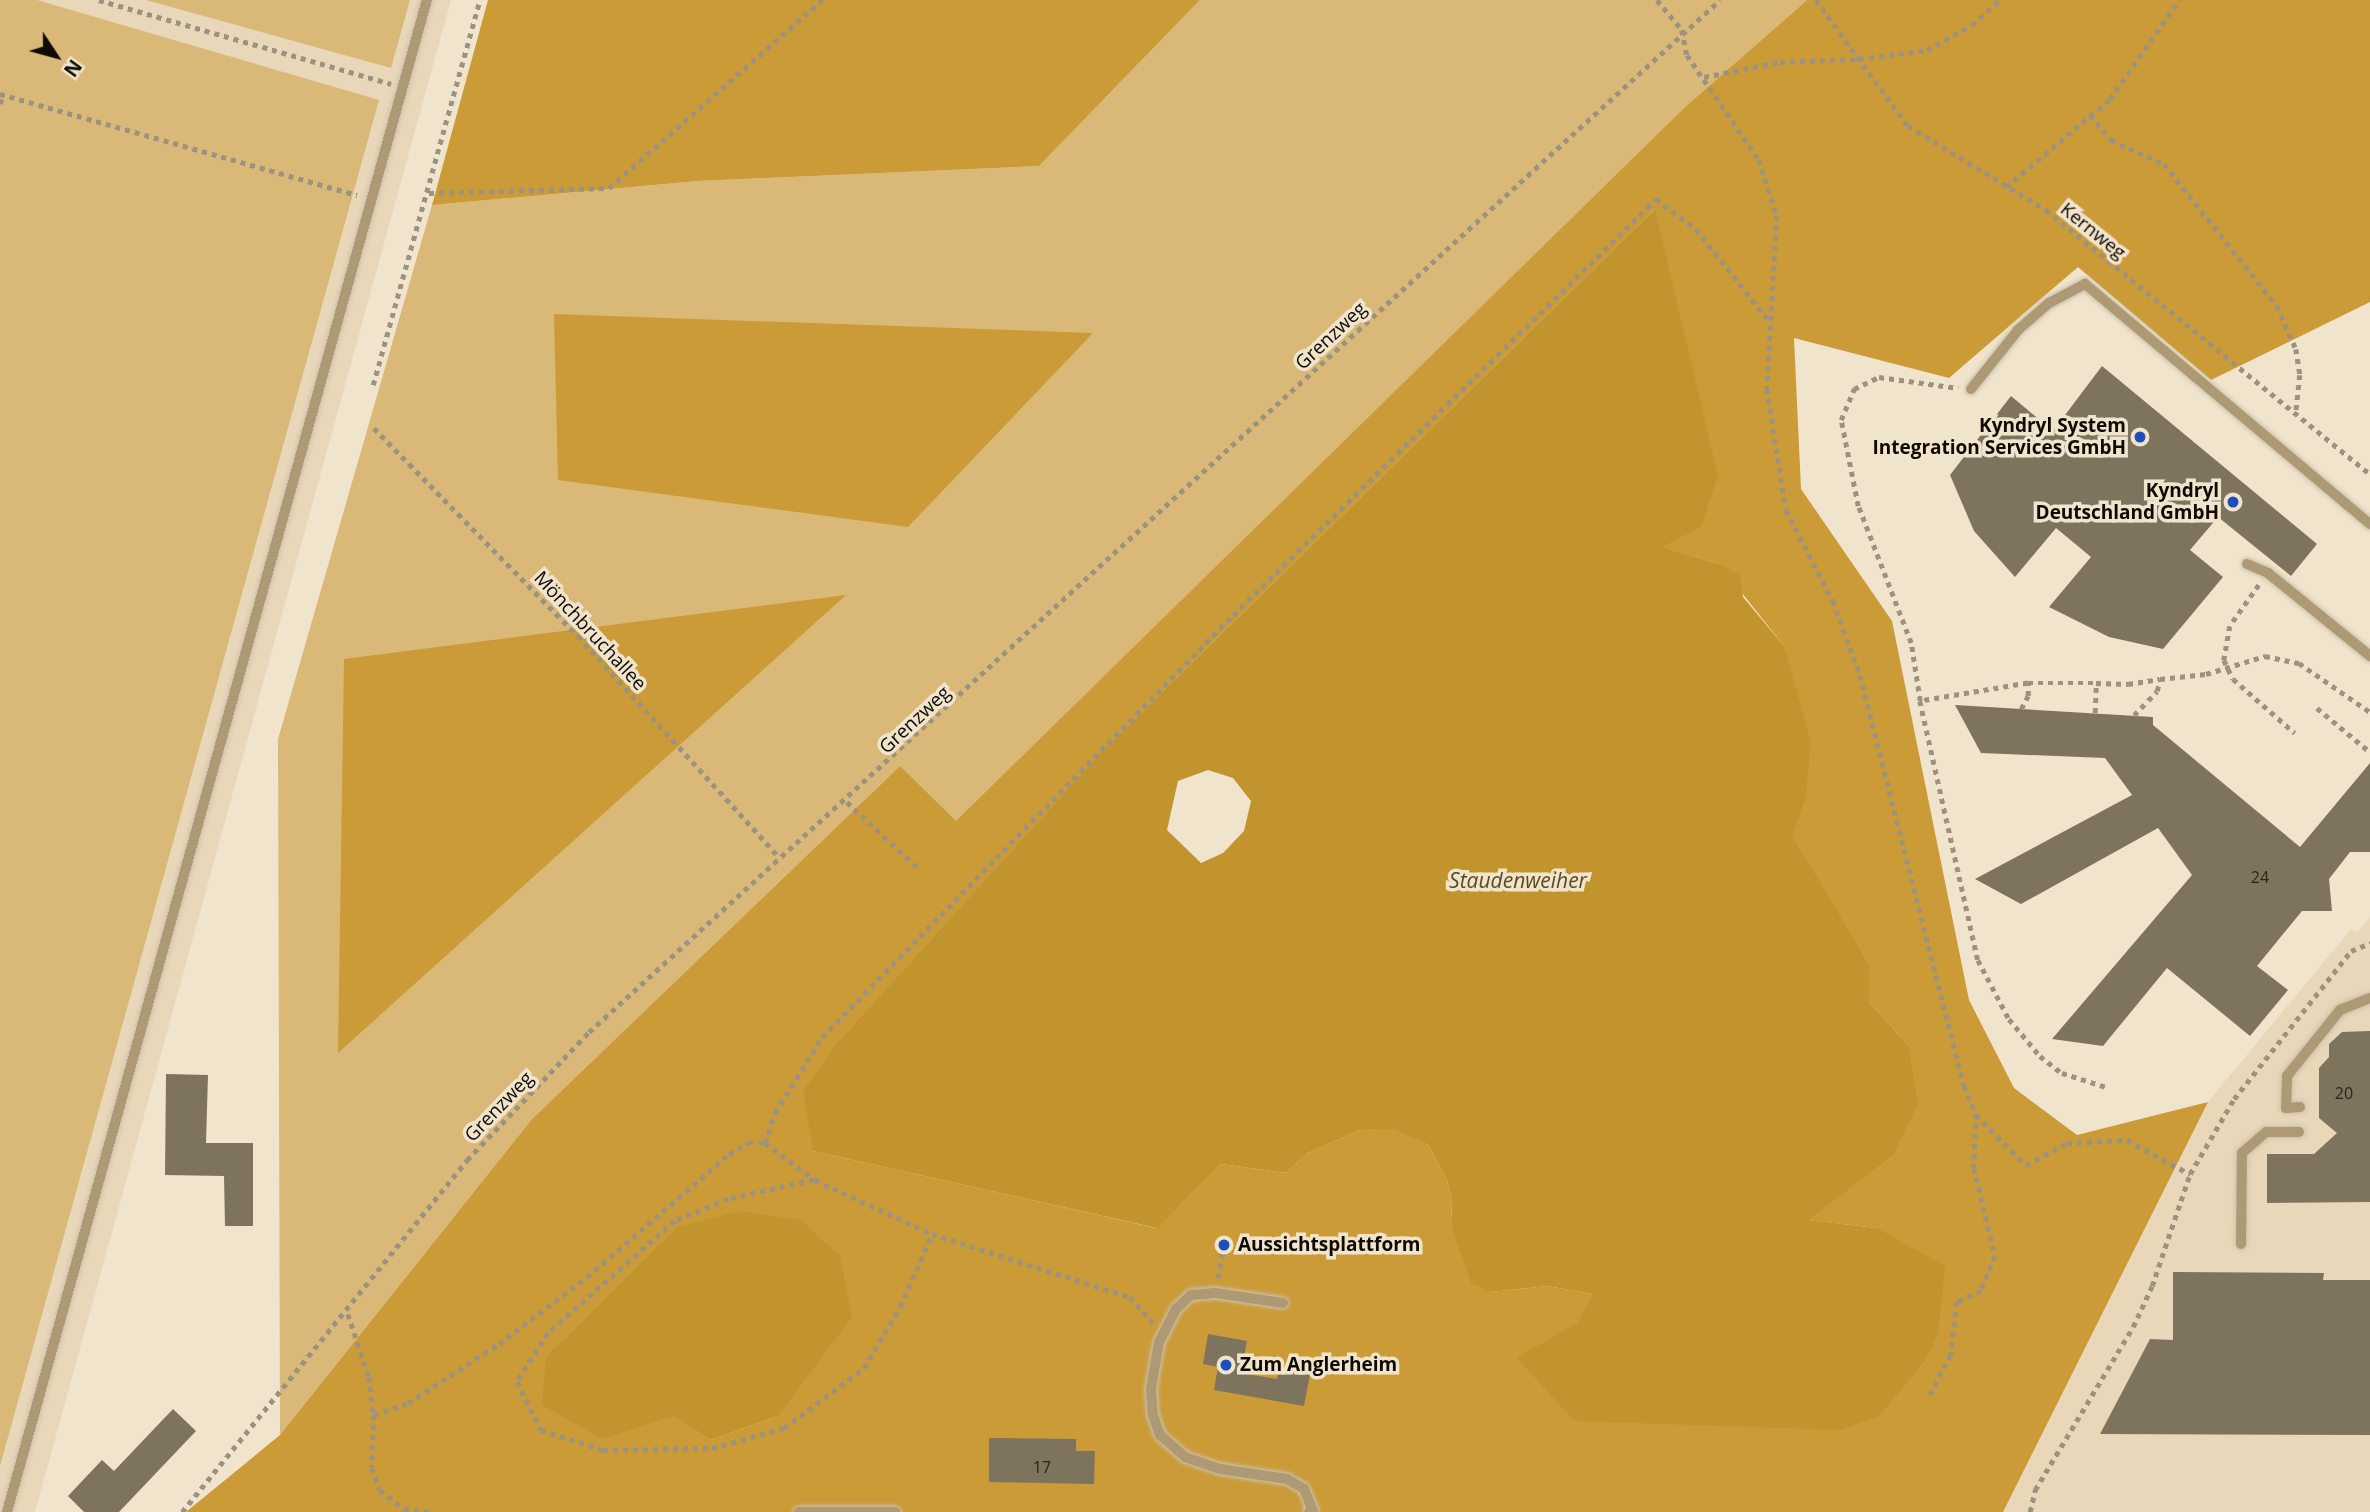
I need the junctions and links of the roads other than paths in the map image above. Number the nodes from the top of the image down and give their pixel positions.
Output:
1 (427, 0) edge
2 (1970, 389) road end
3 (2370, 524) edge
4 (2247, 564) dead end
5 (2370, 656) edge
6 (2370, 998) edge
7 (2300, 1108) dead end
8 (2299, 1132) dead end
9 (2241, 1244) dead end
10 (1283, 1303) dead end
11 (7, 1512) edge
12 (799, 1512) edge
13 (895, 1512) edge
14 (1309, 1512) edge

1 - 11 lane
2 - 3 lane
4 - 5 lane
6 - 7 lane
8 - 9 lane
10 - 14 lane
12 - 13 lane

